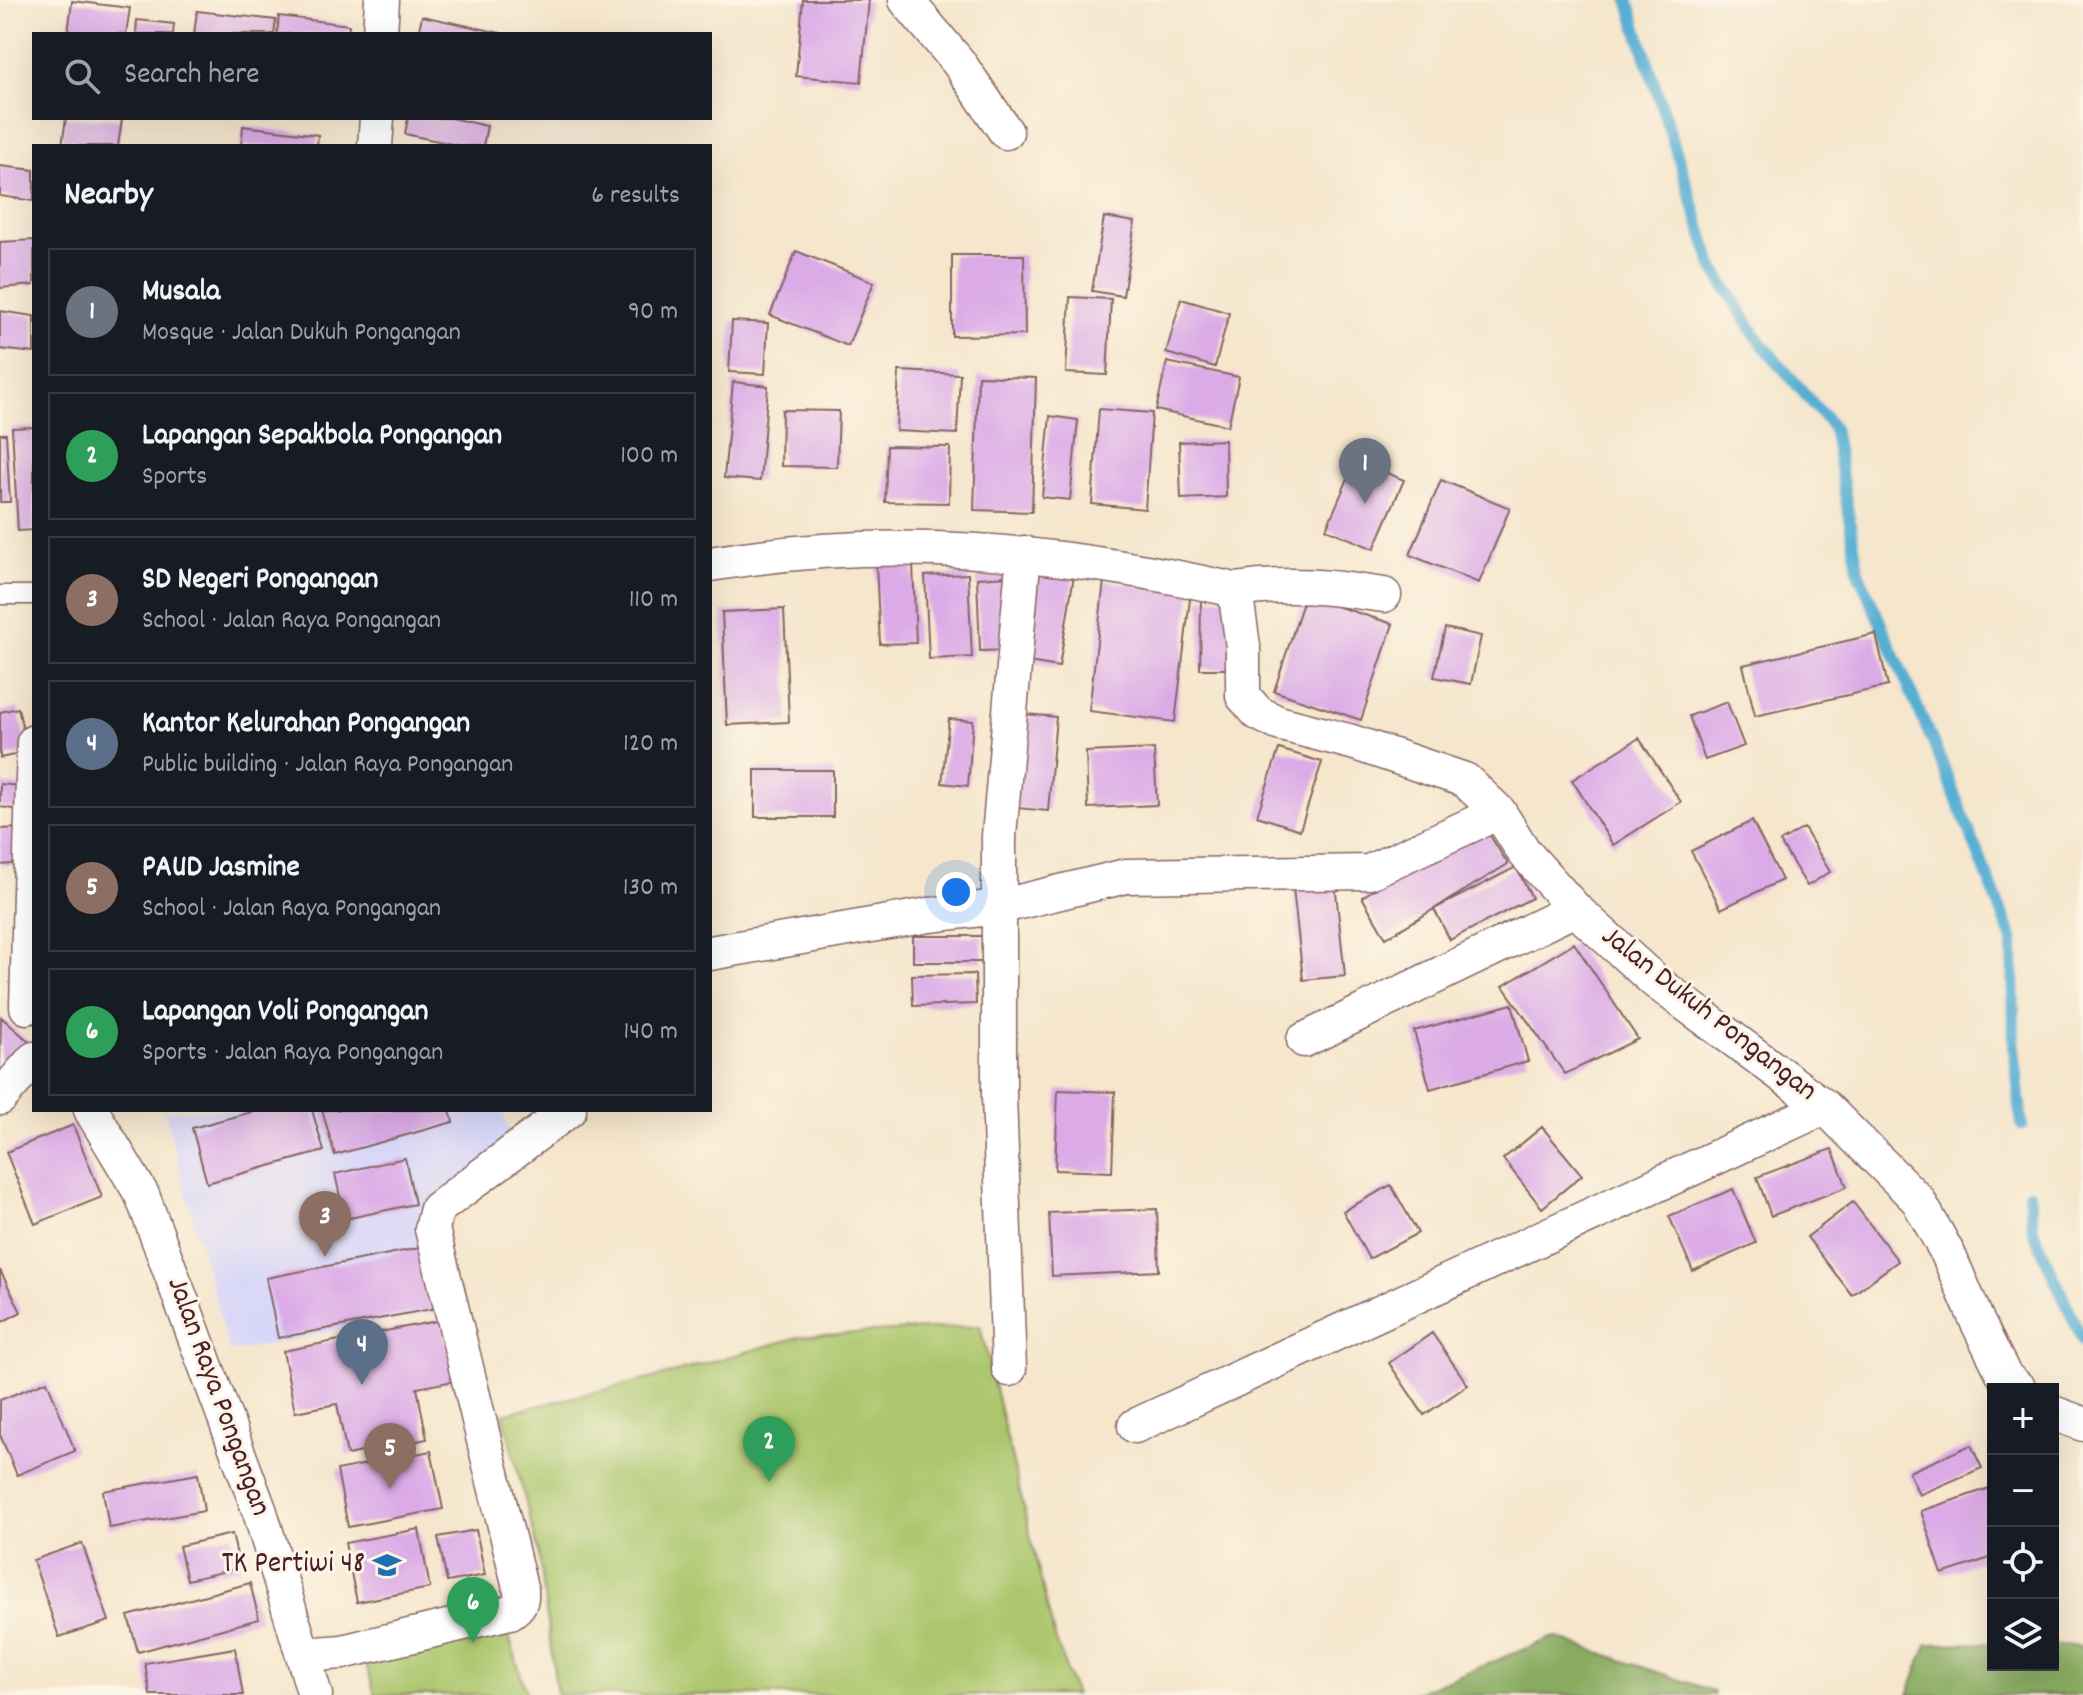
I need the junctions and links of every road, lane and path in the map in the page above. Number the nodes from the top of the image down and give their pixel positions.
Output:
1 (369, 0) edge
2 (383, 0) edge
3 (906, 0) edge
4 (380, 32) edge
5 (377, 120) edge
6 (1006, 132) dead end
7 (375, 144) edge
8 (1024, 553) junction
9 (712, 564) edge
10 (1235, 590) junction
11 (0, 595) edge
12 (32, 595) edge
13 (1384, 595) dead end
14 (1499, 812) junction
15 (999, 907) junction
16 (1575, 909) junction
17 (32, 922) edge
18 (712, 953) edge
19 (0, 980) edge
20 (31, 1012) edge
21 (1304, 1040) dead end
22 (32, 1061) edge
23 (0, 1098) edge
24 (1825, 1107) junction
25 (92, 1112) edge
26 (566, 1112) edge
27 (1009, 1369) dead end
28 (2012, 1383) edge
29 (2059, 1415) edge
30 (2083, 1424) edge
31 (1135, 1426) dead end
32 (304, 1655) junction
33 (315, 1695) edge

1 - 2 street
2 - 4 street
3 - 6 street
5 - 7 street
8 - 9 street
8 - 10 street
8 - 15 street
10 - 13 street
10 - 14 street, Jalan Dukuh Pongangan
11 - 12 lane
14 - 15 street
14 - 16 street, Jalan Dukuh Pongangan
15 - 18 street
15 - 27 street
16 - 21 street
16 - 24 street, Jalan Dukuh Pongangan
17 - 20 street
19 - 20 street
22 - 23 street
24 - 28 street, Jalan Dukuh Pongangan
24 - 31 street
25 - 32 street, Jalan Raya Pongangan
26 - 32 street
29 - 30 street
32 - 33 street, Jalan Raya Pongangan

